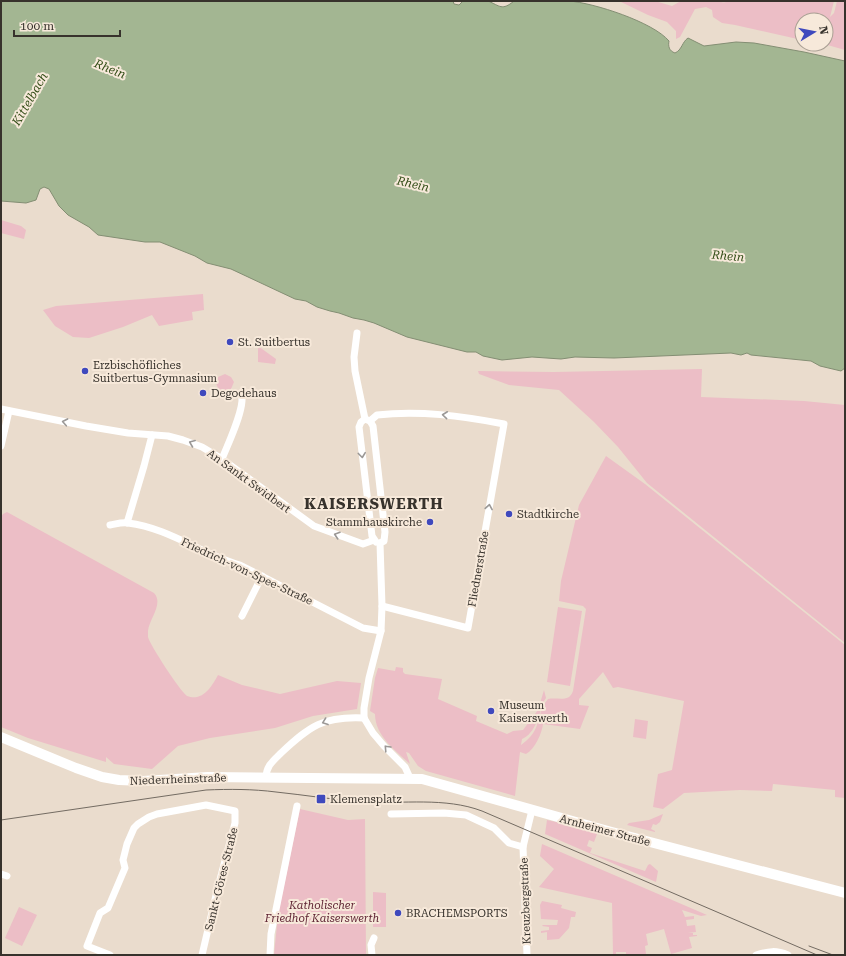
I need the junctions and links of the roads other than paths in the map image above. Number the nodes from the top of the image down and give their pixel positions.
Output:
1 (357, 333) dead end
2 (241, 393) dead end
3 (1, 409) edge
4 (9, 411) junction
5 (368, 420) junction
6 (152, 435) junction
7 (1, 446) edge
8 (222, 459) junction
9 (127, 523) junction
10 (110, 525) dead end
11 (377, 542) junction
12 (262, 576) junction
13 (382, 606) junction
14 (242, 616) dead end
15 (381, 631) junction
16 (364, 718) junction
17 (1, 737) edge
18 (266, 774) junction
19 (363, 778) joint
20 (410, 778) junction
21 (297, 806) dead end
22 (532, 810) junction
23 (391, 814) dead end
24 (523, 847) junction
25 (845, 893) edge
26 (374, 938) dead end
27 (110, 955) edge
28 (202, 955) edge
29 (270, 955) edge
30 (372, 955) edge
31 (527, 955) edge
32 (756, 955) edge
33 (788, 955) edge

1 - 5 street
2 - 8 street
3 - 4 street, An Sankt Swidbert
6 -> 4 street, An Sankt Swidbert
4 - 7 street
5 -> 11 street
5 - 11 street
13 -> 5 street, Fliednerstraße
8 -> 6 street, An Sankt Swidbert
6 - 9 street
11 -> 8 street, An Sankt Swidbert
9 - 10 street, Friedrich-von-Spee-Straße
9 - 12 street, Friedrich-von-Spee-Straße
11 - 13 street
12 - 14 street
12 - 15 street, Friedrich-von-Spee-Straße
13 - 15 street
15 - 16 street
16 -> 18 street
20 -> 16 street
17 - 18 main road, Niederrheinstraße
18 - 19 main road, Niederrheinstraße
19 - 20 main road, Arnheimer Straße
20 - 22 main road, Arnheimer Straße
21 - 29 street
22 - 24 street, Kreuzbergstraße
22 - 25 main road, Arnheimer Straße
23 - 24 street, Kreuzbergstraße
24 - 31 street, Kreuzbergstraße
26 - 30 street
27 - 28 street, Sankt-Göres-Straße
32 - 33 street

